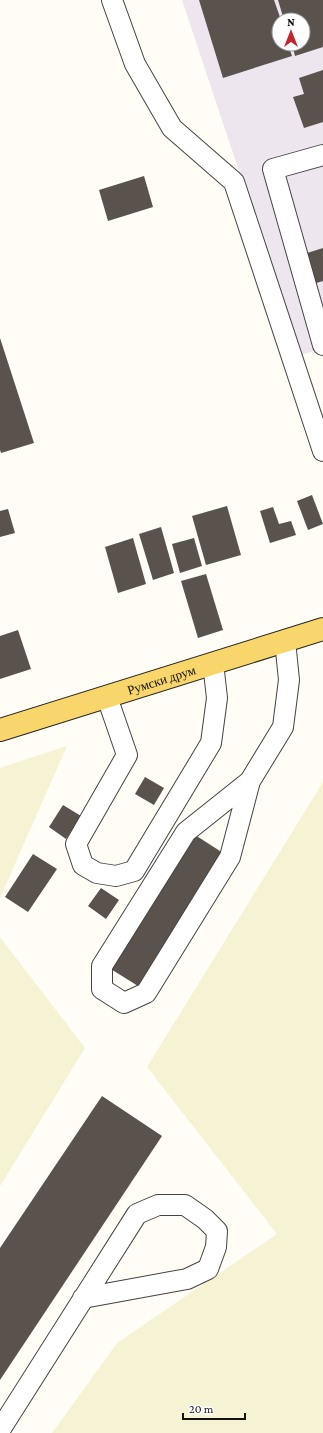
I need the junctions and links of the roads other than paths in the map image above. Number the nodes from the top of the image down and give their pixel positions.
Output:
1 (112, 0) edge
2 (323, 155) edge
3 (323, 345) edge
4 (323, 451) edge
5 (323, 629) edge
6 (285, 641) junction
7 (213, 664) junction
8 (108, 697) junction
9 (0, 730) edge
10 (250, 780) junction
11 (84, 1298) junction
12 (0, 1430) edge

1 - 4 lane
2 - 3 lane
5 - 6 main road, Румски друм
6 - 7 main road, Румски друм
6 - 10 lane
7 - 8 main road, Румски друм
7 - 8 lane
8 - 9 main road, Румски друм
10 - 10 lane
11 - 11 lane
11 - 12 lane

